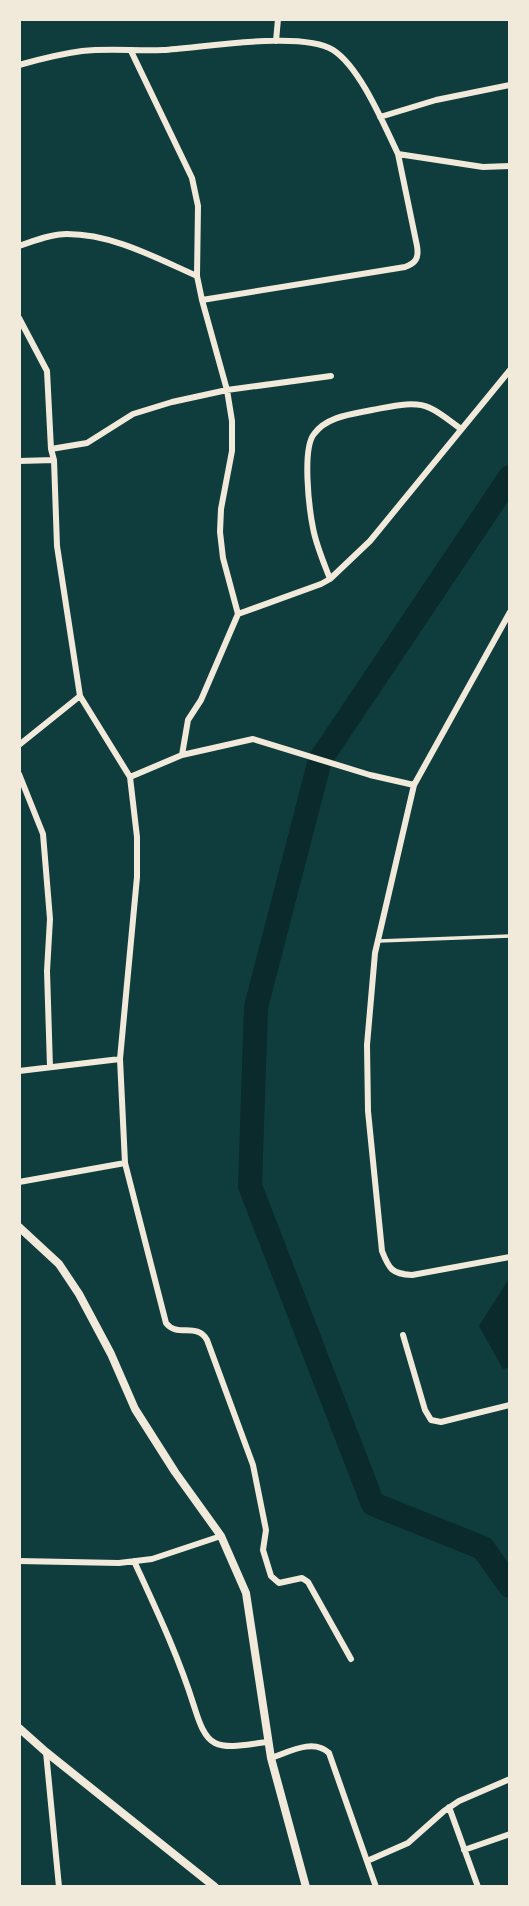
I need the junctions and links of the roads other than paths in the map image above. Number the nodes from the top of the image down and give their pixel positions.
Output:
1 (278, 19) edge
2 (276, 41) junction
3 (131, 51) junction
4 (19, 65) edge
5 (510, 85) edge
6 (380, 117) junction
7 (397, 154) junction
8 (510, 166) edge
9 (19, 246) edge
10 (197, 276) junction
11 (202, 300) junction
12 (19, 318) edge
13 (510, 370) edge
14 (331, 376) dead end
15 (227, 390) junction
16 (461, 429) junction
17 (51, 449) junction
18 (54, 460) junction
19 (19, 461) edge
20 (330, 579) junction
21 (510, 612) edge
22 (238, 614) junction
23 (80, 696) junction
24 (19, 745) edge
25 (182, 754) junction
26 (19, 774) edge
27 (130, 777) junction
28 (414, 785) junction
29 (510, 936) edge
30 (378, 941) junction
31 (120, 1059) junction
32 (50, 1067) junction
33 (19, 1071) edge
34 (125, 1163) junction
35 (19, 1182) edge
36 (19, 1227) edge
37 (510, 1257) edge
38 (403, 1335) dead end
39 (510, 1405) edge
40 (221, 1536) junction
41 (19, 1561) edge
42 (134, 1561) junction
43 (351, 1659) dead end
44 (19, 1728) edge
45 (269, 1742) junction
46 (46, 1752) junction
47 (271, 1758) junction
48 (510, 1779) edge
49 (449, 1807) junction
50 (510, 1834) edge
51 (464, 1850) junction
52 (368, 1861) junction
53 (59, 1887) edge
54 (215, 1887) edge
55 (306, 1887) edge
56 (376, 1887) edge
57 (478, 1887) edge

1 - 2 street
2 - 3 street
2 - 6 street
3 - 4 street
3 - 10 street
5 - 6 street
6 - 7 street
7 - 8 street
7 - 11 street
9 - 10 street
10 - 11 street
11 - 15 street
12 - 17 street
13 - 16 street
14 - 15 street
15 - 17 street
15 - 22 street
16 - 20 street
16 - 20 street
17 - 18 street
18 - 19 street
18 - 23 street
20 - 22 street
21 - 28 street
22 - 25 street
23 - 24 street
23 - 27 street
25 - 27 street
25 - 28 street
26 - 32 street
27 - 31 street
28 - 30 street
29 - 30 lane
30 - 37 street
31 - 32 street
31 - 34 street
32 - 33 street
34 - 35 street
34 - 43 street
36 - 40 street
38 - 39 street
40 - 42 street
40 - 45 street
41 - 42 street
42 - 45 street
44 - 46 street
45 - 47 street
46 - 53 street
46 - 54 street
47 - 52 street
47 - 55 street
48 - 49 street
49 - 51 street
49 - 52 street
50 - 51 street
51 - 57 street
52 - 56 street

